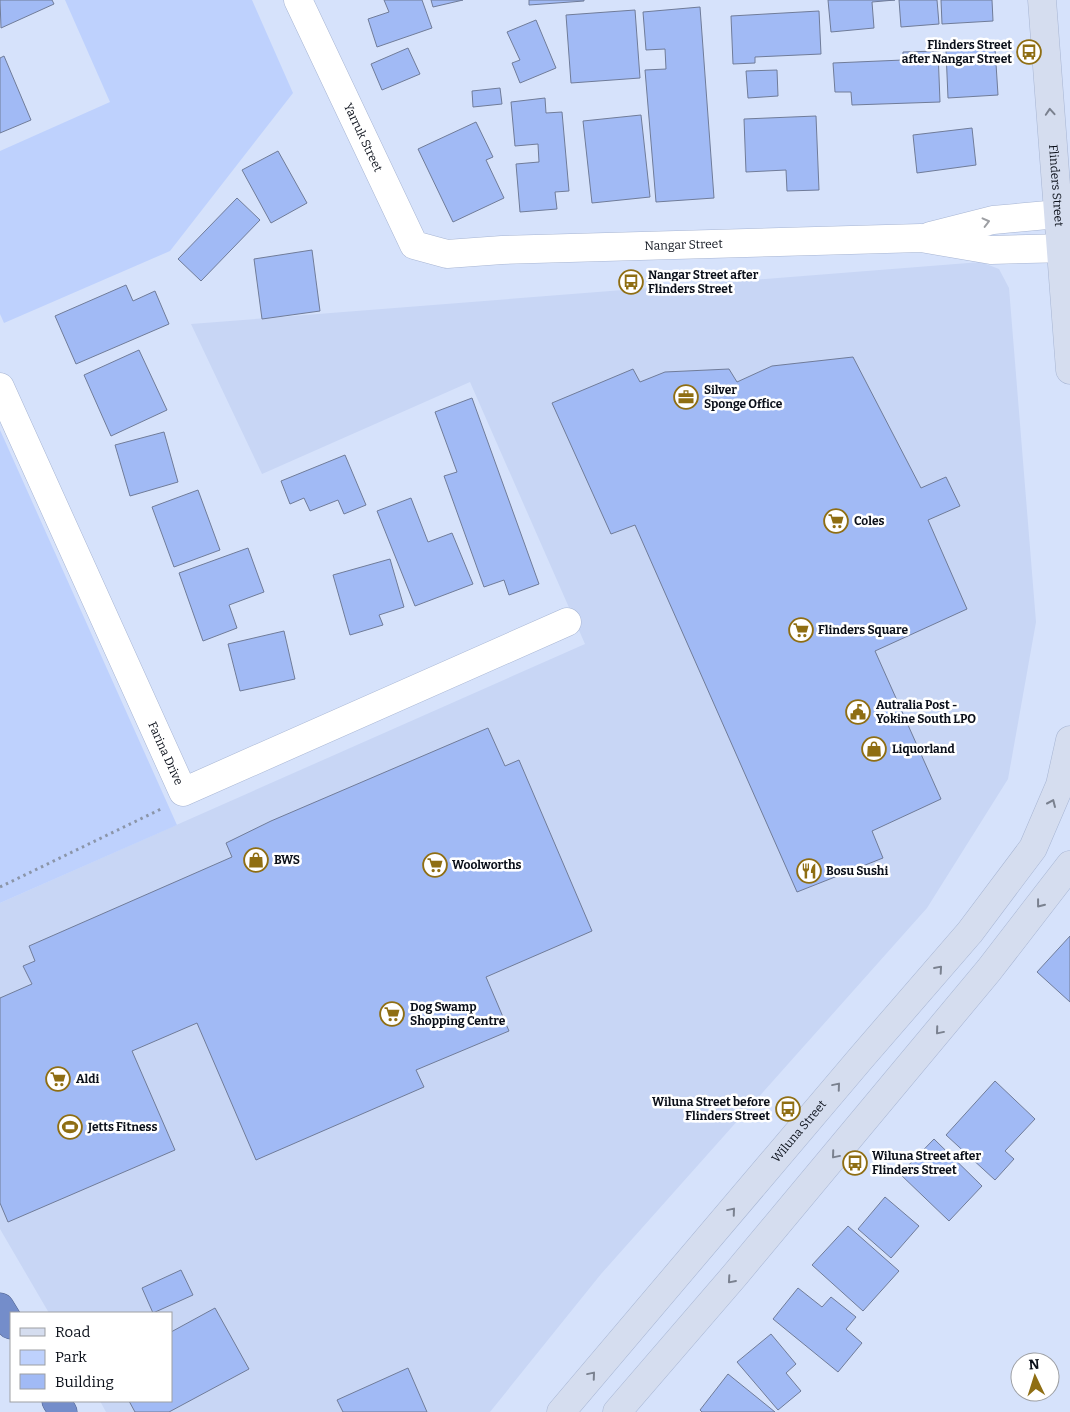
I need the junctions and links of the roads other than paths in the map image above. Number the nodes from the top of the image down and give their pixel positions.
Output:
1 (298, 0) edge
2 (1042, 0) edge
3 (1064, 214) edge
4 (922, 238) junction
5 (1065, 248) edge
6 (447, 254) joint
7 (1070, 370) edge
8 (0, 387) edge
9 (568, 622) dead end
10 (1070, 740) edge
11 (1070, 865) edge
12 (0, 1307) edge
13 (10, 1323) edge
14 (561, 1412) edge
15 (617, 1412) edge

1 - 6 street, Yarruk Street
3 -> 2 main road, Flinders Street
4 -> 3 street, Nangar Street
3 - 5 main road, Flinders Street
4 - 5 street, Nangar Street
4 - 6 street, Nangar Street
5 - 7 main road, Flinders Street
8 - 9 street, Farina Drive
14 -> 10 main road, Wiluna Street
11 -> 15 main road
12 - 13 highway

